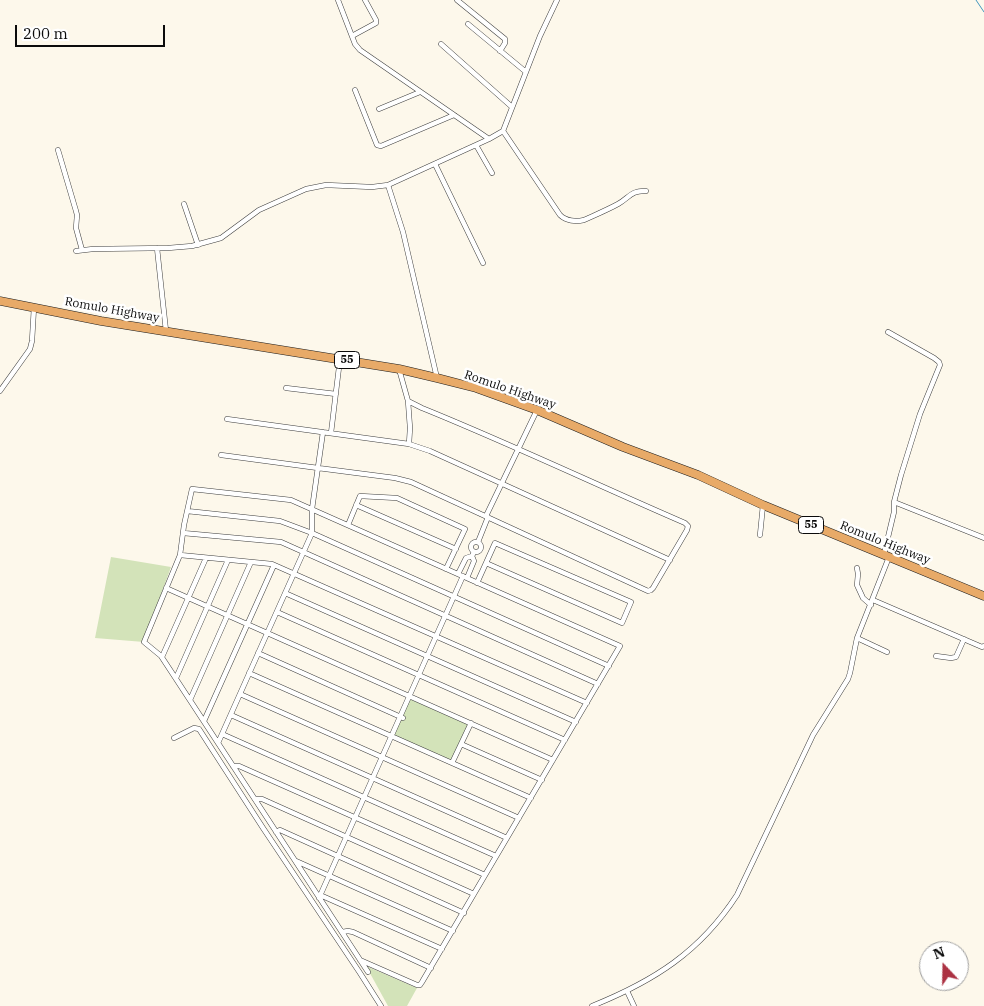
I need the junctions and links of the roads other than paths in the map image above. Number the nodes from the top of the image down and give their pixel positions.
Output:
1 (338, 0) edge
2 (365, 0) edge
3 (457, 0) edge
4 (558, 0) edge
5 (468, 24) dead end
6 (352, 36) junction
7 (441, 44) dead end
8 (500, 51) junction
9 (526, 72) junction
10 (355, 90) dead end
11 (420, 92) junction
12 (512, 107) junction
13 (378, 108) dead end
14 (454, 115) junction
15 (503, 131) junction
16 (489, 139) junction
17 (476, 145) junction
18 (58, 150) dead end
19 (435, 164) junction
20 (492, 173) dead end
21 (388, 185) junction
22 (646, 191) dead end
23 (184, 204) dead end
24 (198, 245) junction
25 (157, 248) junction
26 (82, 250) junction
27 (76, 251) dead end
28 (483, 263) dead end
29 (0, 301) edge
30 (34, 307) junction
31 (166, 331) junction
32 (888, 332) dead end
33 (340, 358) junction
34 (399, 369) junction
35 (437, 378) junction
36 (286, 388) dead end
37 (0, 391) edge
38 (336, 394) junction
39 (408, 401) junction
40 (537, 410) junction
41 (226, 419) dead end
42 (323, 432) junction
43 (331, 433) junction
44 (409, 444) junction
45 (518, 449) junction
46 (221, 454) dead end
47 (318, 468) junction
48 (502, 483) junction
49 (894, 502) junction
50 (356, 504) junction
51 (763, 505) junction
52 (312, 509) junction
53 (187, 511) junction
54 (487, 517) junction
55 (348, 525) junction
56 (183, 533) junction
57 (312, 533) junction
58 (760, 535) dead end
59 (984, 538) edge
60 (456, 549) junction
61 (303, 552) junction
62 (473, 554) junction
63 (180, 555) junction
64 (886, 555) junction
65 (206, 558) junction
66 (228, 560) junction
67 (670, 560) junction
68 (251, 562) junction
69 (486, 563) junction
70 (274, 565) junction
71 (857, 568) dead end
72 (446, 569) junction
73 (294, 573) junction
74 (462, 576) junction
75 (477, 583) junction
76 (166, 588) junction
77 (285, 592) junction
78 (454, 596) junction
79 (984, 596) edge
80 (188, 598) junction
81 (872, 603) junction
82 (208, 606) junction
83 (277, 612) junction
84 (228, 615) junction
85 (445, 615) junction
86 (248, 624) junction
87 (267, 633) junction
88 (436, 636) junction
89 (857, 638) junction
90 (964, 639) junction
91 (984, 646) edge
92 (887, 652) dead end
93 (258, 653) junction
94 (427, 656) junction
95 (936, 656) dead end
96 (162, 657) junction
97 (609, 666) junction
98 (249, 673) junction
99 (419, 675) junction
100 (176, 678) junction
101 (598, 684) junction
102 (240, 694) junction
103 (409, 696) junction
104 (190, 700) junction
105 (587, 703) junction
106 (231, 715) junction
107 (402, 717) junction
108 (204, 721) junction
109 (576, 722) junction
110 (471, 723) junction
111 (222, 734) junction
112 (391, 736) junction
113 (174, 738) dead end
114 (565, 740) junction
115 (218, 743) junction
116 (461, 744) junction
117 (382, 757) junction
118 (553, 760) junction
119 (452, 764) junction
120 (233, 766) junction
121 (373, 778) junction
122 (542, 780) junction
123 (364, 798) junction
124 (531, 798) junction
125 (255, 799) junction
126 (355, 818) junction
127 (519, 818) junction
128 (276, 832) junction
129 (346, 837) junction
130 (507, 838) junction
131 (338, 856) junction
132 (496, 856) junction
133 (295, 861) junction
134 (485, 875) junction
135 (329, 876) junction
136 (474, 894) junction
137 (319, 896) junction
138 (464, 912) junction
139 (453, 931) junction
140 (342, 932) junction
141 (442, 949) junction
142 (360, 960) junction
143 (431, 968) junction
144 (368, 972) dead end
145 (627, 991) junction
146 (381, 1006) edge
147 (592, 1006) edge
148 (634, 1006) edge

1 - 6 street
2 - 6 street
3 - 8 street
4 - 9 street
5 - 8 street
6 - 11 street
7 - 12 street
8 - 9 street
9 - 12 street
10 - 14 street
11 - 13 street
11 - 14 street
12 - 15 street
14 - 16 street
15 - 16 street
15 - 22 street
16 - 17 street
17 - 19 street
17 - 20 street
18 - 26 street
19 - 21 street
19 - 28 street
21 - 24 street
21 - 35 street
23 - 24 street
24 - 25 street
25 - 26 street
25 - 31 street
26 - 27 street
29 - 30 highway, Romulo Highway / 55
30 - 31 highway, Romulo Highway / 55
30 - 37 street
31 - 33 highway, Romulo Highway / 55
32 - 49 street
33 - 34 highway, Romulo Highway / 55
33 - 38 street
34 - 35 highway, Romulo Highway / 55
34 - 39 street
35 - 40 highway, Romulo Highway / 55
36 - 38 street
38 - 43 street
39 - 44 street
39 - 45 street
40 - 45 street
40 - 51 highway, Romulo Highway / 55
41 - 42 street
42 - 43 street
42 - 47 street
43 - 44 street
44 - 48 street
45 - 48 street
45 - 67 street
46 - 47 street
47 - 52 street
47 - 54 street
48 - 54 street
48 - 67 street
49 - 59 street
49 - 64 street
50 - 55 street
50 - 60 street
50 - 60 street
51 - 58 street
51 - 64 highway, Romulo Highway / 55
52 - 53 street
52 - 55 street
52 - 57 street
53 - 56 street
53 - 57 street
54 - 62 street
54 - 67 street
55 - 72 street
56 - 61 street
56 - 63 street
57 - 61 street
57 - 78 street
60 - 72 street
61 - 73 street
61 - 85 street
62 - 74 street
62 - 74 street
63 - 65 street
63 - 76 street
64 - 79 highway, Romulo Highway / 55
64 - 81 street
65 - 66 street
65 - 80 street
66 - 68 street
66 - 82 street
68 - 70 street
68 - 84 street
69 - 69 street
69 - 75 street
70 - 73 street
70 - 86 street
71 - 81 street
72 - 74 street
73 - 77 street
73 - 88 street
74 - 75 street
74 - 78 street
75 - 97 street
76 - 80 street
76 - 96 street
77 - 83 street
77 - 94 street
78 - 85 street
78 - 97 street
80 - 82 street
80 - 96 street
81 - 89 street
81 - 90 street
82 - 84 street
82 - 100 street
83 - 87 street
83 - 99 street
84 - 86 street
84 - 104 street
85 - 88 street
85 - 101 street
86 - 87 street
86 - 108 street
87 - 93 street
87 - 103 street
88 - 94 street
88 - 105 street
89 - 92 street
89 - 145 street
90 - 91 street
90 - 95 street
93 - 98 street
93 - 107 street
94 - 99 street
94 - 109 street
96 - 100 street
97 - 101 street
98 - 102 street
98 - 112 street
99 - 103 street
99 - 114 street
100 - 104 street
101 - 105 street
102 - 106 street
102 - 117 street
103 - 107 street
103 - 110 street
104 - 108 street
105 - 109 street
106 - 111 street
106 - 121 street
107 - 112 street
108 - 115 street
109 - 114 street
110 - 116 street
110 - 118 street
111 - 115 street
111 - 123 street
112 - 117 street
112 - 119 street
113 - 146 street
114 - 118 street
115 - 120 street
116 - 119 street
116 - 122 street
117 - 121 street
117 - 127 street
118 - 122 street
119 - 124 street
120 - 125 street
120 - 126 street
121 - 123 street
121 - 130 street
122 - 124 street
123 - 126 street
123 - 132 street
124 - 127 street
125 - 128 street
125 - 129 street
126 - 129 street
126 - 134 street
127 - 130 street
128 - 131 street
128 - 133 street
129 - 131 street
129 - 136 street
130 - 132 street
131 - 135 street
131 - 138 street
132 - 134 street
133 - 135 street
133 - 137 street
134 - 136 street
135 - 137 street
135 - 139 street
136 - 138 street
137 - 140 street
137 - 141 street
138 - 139 street
139 - 141 street
140 - 142 street
140 - 143 street
141 - 143 street
142 - 143 street
142 - 144 street
145 - 147 street
145 - 148 street

